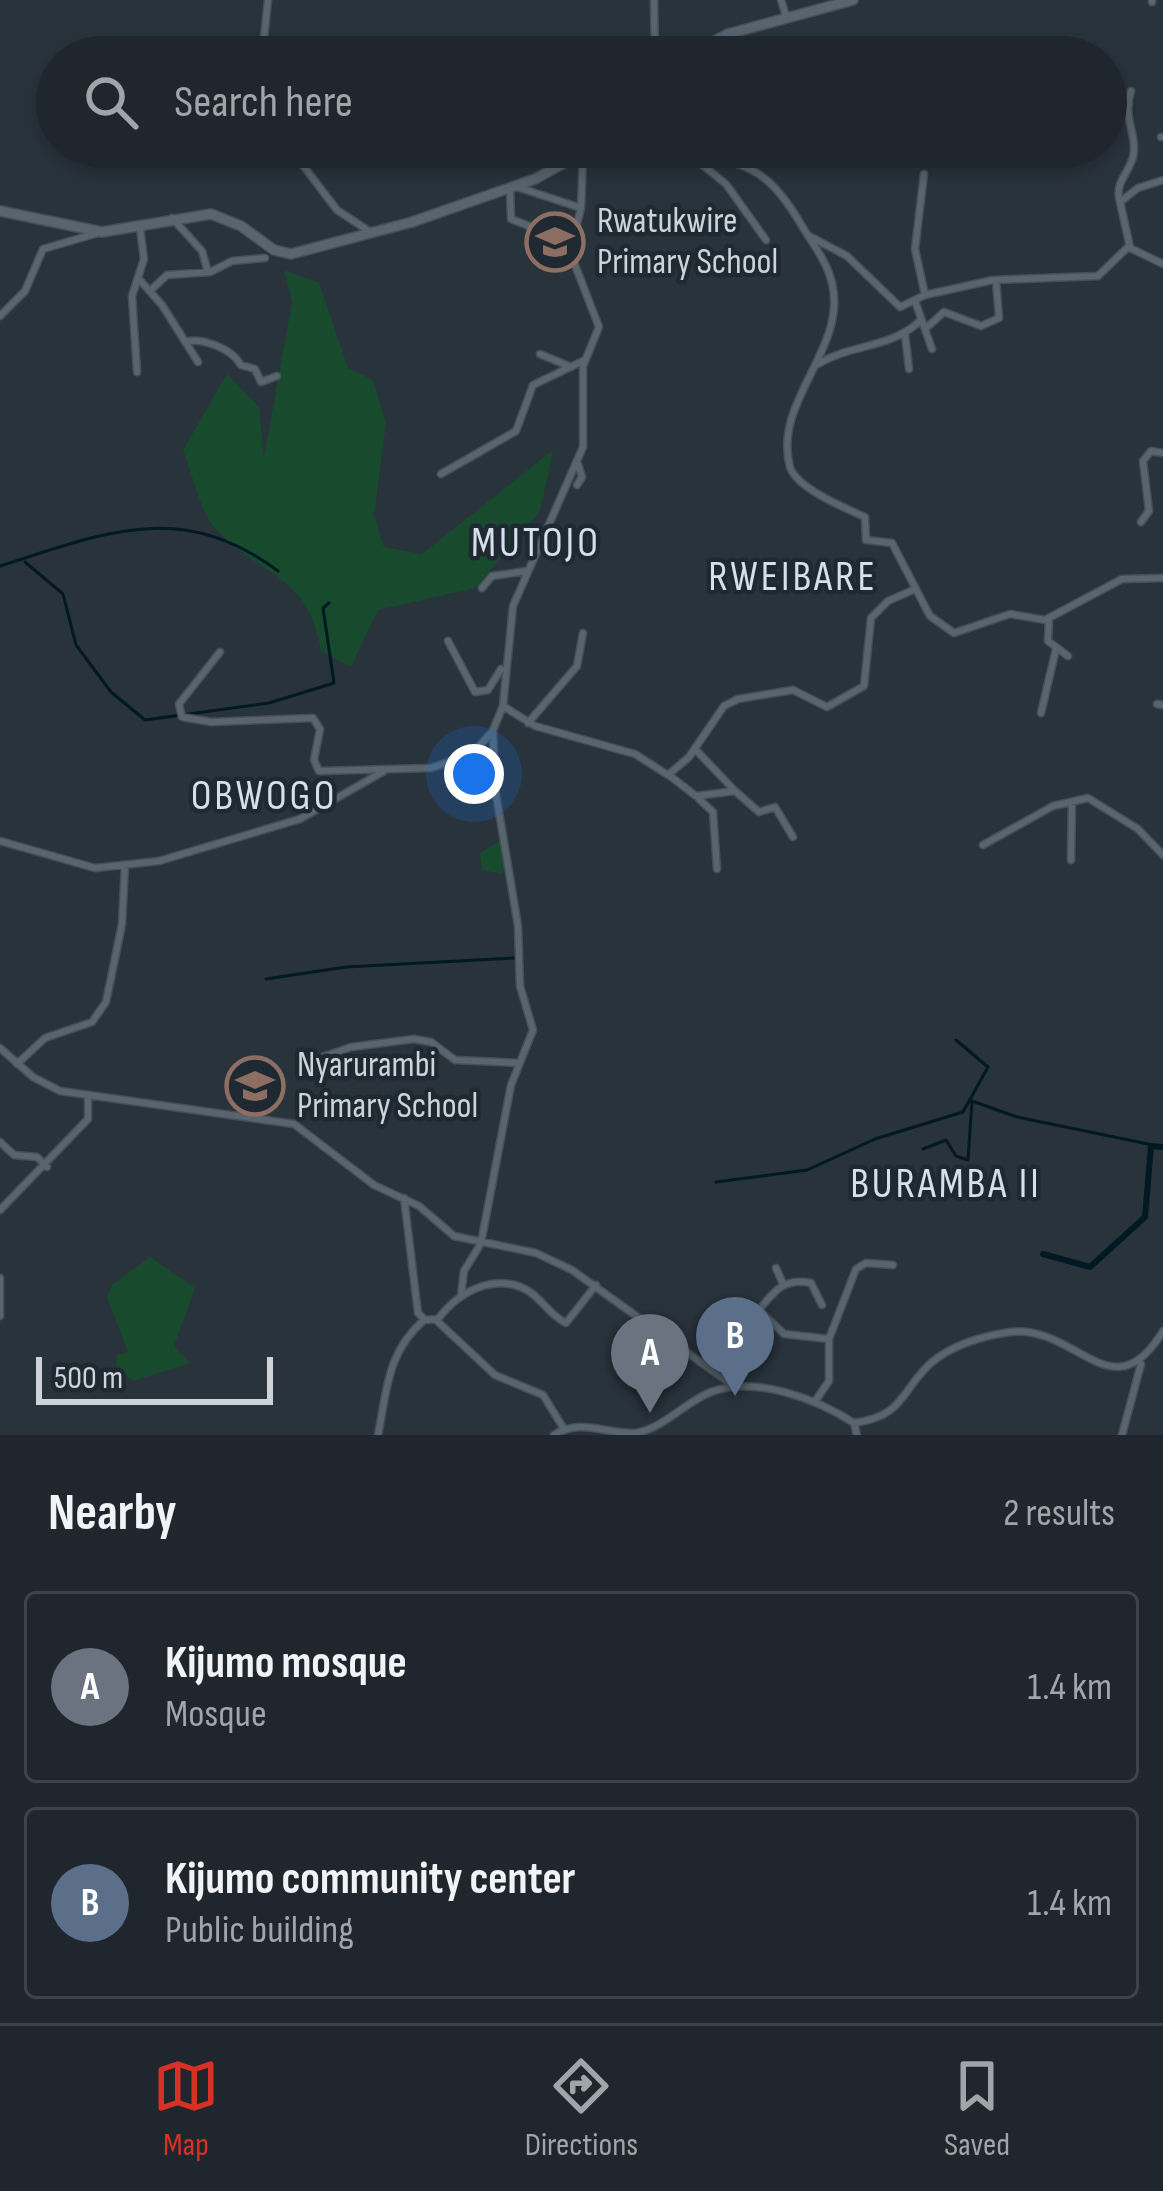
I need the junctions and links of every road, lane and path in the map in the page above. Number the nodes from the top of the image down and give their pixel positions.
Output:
1 (268, 0) edge
2 (654, 0) edge
3 (781, 0) edge
4 (853, 0) edge
5 (786, 16) junction
6 (264, 36) edge
7 (655, 36) edge
8 (724, 36) edge
9 (1131, 91) dead end
10 (1127, 100) edge
11 (1127, 121) edge
12 (306, 168) edge
13 (560, 168) edge
14 (586, 168) edge
15 (706, 168) edge
16 (754, 168) edge
17 (924, 174) dead end
18 (1163, 180) edge
19 (508, 186) junction
20 (1120, 202) junction
21 (581, 208) junction
22 (0, 211) edge
23 (172, 217) junction
24 (140, 228) junction
25 (102, 232) junction
26 (372, 232) junction
27 (552, 235) dead end
28 (809, 236) junction
29 (766, 240) dead end
30 (1130, 247) junction
31 (265, 258) dead end
32 (1163, 264) edge
33 (208, 272) junction
34 (138, 278) junction
35 (996, 280) junction
36 (152, 289) dead end
37 (925, 295) junction
38 (916, 303) junction
39 (0, 316) edge
40 (911, 320) dead end
41 (921, 320) junction
42 (926, 329) junction
43 (905, 334) junction
44 (185, 342) junction
45 (932, 350) dead end
46 (540, 353) dead end
47 (589, 359) junction
48 (197, 362) dead end
49 (816, 365) junction
50 (571, 367) junction
51 (909, 369) dead end
52 (137, 372) dead end
53 (277, 376) dead end
54 (1163, 453) edge
55 (578, 460) junction
56 (441, 474) dead end
57 (577, 485) dead end
58 (1141, 522) dead end
59 (527, 571) junction
60 (1163, 578) edge
61 (482, 588) dead end
62 (916, 592) junction
63 (1049, 617) junction
64 (583, 633) dead end
65 (448, 641) dead end
66 (1057, 649) junction
67 (220, 652) dead end
68 (1068, 656) dead end
69 (504, 666) junction
70 (503, 706) junction
71 (1041, 713) dead end
72 (528, 723) junction
73 (493, 730) junction
74 (695, 749) junction
75 (633, 754) junction
76 (648, 755) dead end
77 (391, 768) junction
78 (668, 775) junction
79 (736, 792) junction
80 (696, 796) junction
81 (1072, 803) junction
82 (794, 837) dead end
83 (0, 841) edge
84 (983, 845) dead end
85 (1163, 855) edge
86 (1071, 860) dead end
87 (125, 865) junction
88 (717, 868) dead end
89 (0, 1048) edge
90 (323, 1057) dead end
91 (519, 1063) junction
92 (17, 1064) junction
93 (88, 1097) junction
94 (0, 1142) edge
95 (47, 1167) junction
96 (404, 1196) junction
97 (0, 1210) edge
98 (483, 1243) junction
99 (893, 1265) dead end
100 (776, 1268) dead end
101 (0, 1278) edge
102 (783, 1284) junction
103 (596, 1285) junction
104 (461, 1295) junction
105 (822, 1305) dead end
106 (759, 1310) junction
107 (0, 1316) edge
108 (436, 1318) junction
109 (424, 1320) junction
110 (1163, 1331) edge
111 (829, 1339) junction
112 (705, 1361) junction
113 (1142, 1361) junction
114 (734, 1386) junction
115 (816, 1400) junction
116 (854, 1424) junction
117 (564, 1429) junction
118 (650, 1432) edge
119 (378, 1435) edge
120 (554, 1435) edge
121 (856, 1435) edge
122 (1122, 1435) edge

1 - 6 street
2 - 7 street
3 - 5 street
4 - 5 street
5 - 8 street
9 - 10 street
11 - 20 street
12 - 26 street
13 - 19 street
14 - 21 street
15 - 29 street
16 - 28 street
17 - 37 street
18 - 20 street
19 - 21 street
19 - 26 street
19 - 27 street
20 - 30 street
21 - 47 street
22 - 25 street
23 - 24 street
23 - 26 street
23 - 33 street
24 - 25 street
24 - 34 street
25 - 39 street
28 - 38 street
28 - 49 street
30 - 32 street
30 - 35 street
31 - 33 street
33 - 36 street
34 - 44 street
34 - 52 street
35 - 37 street
35 - 42 street
37 - 38 street
38 - 40 street
38 - 41 street
41 - 42 street
41 - 43 street
42 - 45 street
43 - 49 street
43 - 51 street
44 - 48 street
44 - 53 street
46 - 50 street
47 - 50 street
47 - 55 street
49 - 62 street
50 - 56 street
54 - 58 street
55 - 57 street
55 - 59 street
59 - 61 street
59 - 69 street
60 - 63 street
62 - 63 street
62 - 74 street
63 - 66 street
64 - 72 street
65 - 69 street
66 - 68 street
66 - 71 street
67 - 77 street
69 - 70 street
70 - 72 street
70 - 73 street
72 - 75 street
73 - 77 street
73 - 91 street
74 - 78 street
74 - 79 street
75 - 76 street
75 - 78 street
77 - 87 street
78 - 80 street
79 - 80 street
79 - 82 street
80 - 88 street
81 - 84 street
81 - 85 street
81 - 86 street
83 - 87 street
87 - 92 street
89 - 92 street
90 - 91 street
91 - 98 street
92 - 93 street
93 - 95 street
93 - 96 street
94 - 95 street
95 - 97 street
96 - 98 street
96 - 109 street
98 - 103 street
98 - 104 street
99 - 111 street
100 - 102 street
101 - 107 street
102 - 105 street
102 - 106 street
103 - 104 street
103 - 112 street
104 - 108 street
106 - 111 street
106 - 112 street
108 - 109 street
108 - 117 street
109 - 119 street
110 - 113 street
111 - 115 street
112 - 114 street
113 - 116 street
113 - 122 street
114 - 115 street
114 - 118 street
115 - 116 street
116 - 121 street
117 - 118 street
117 - 120 street

